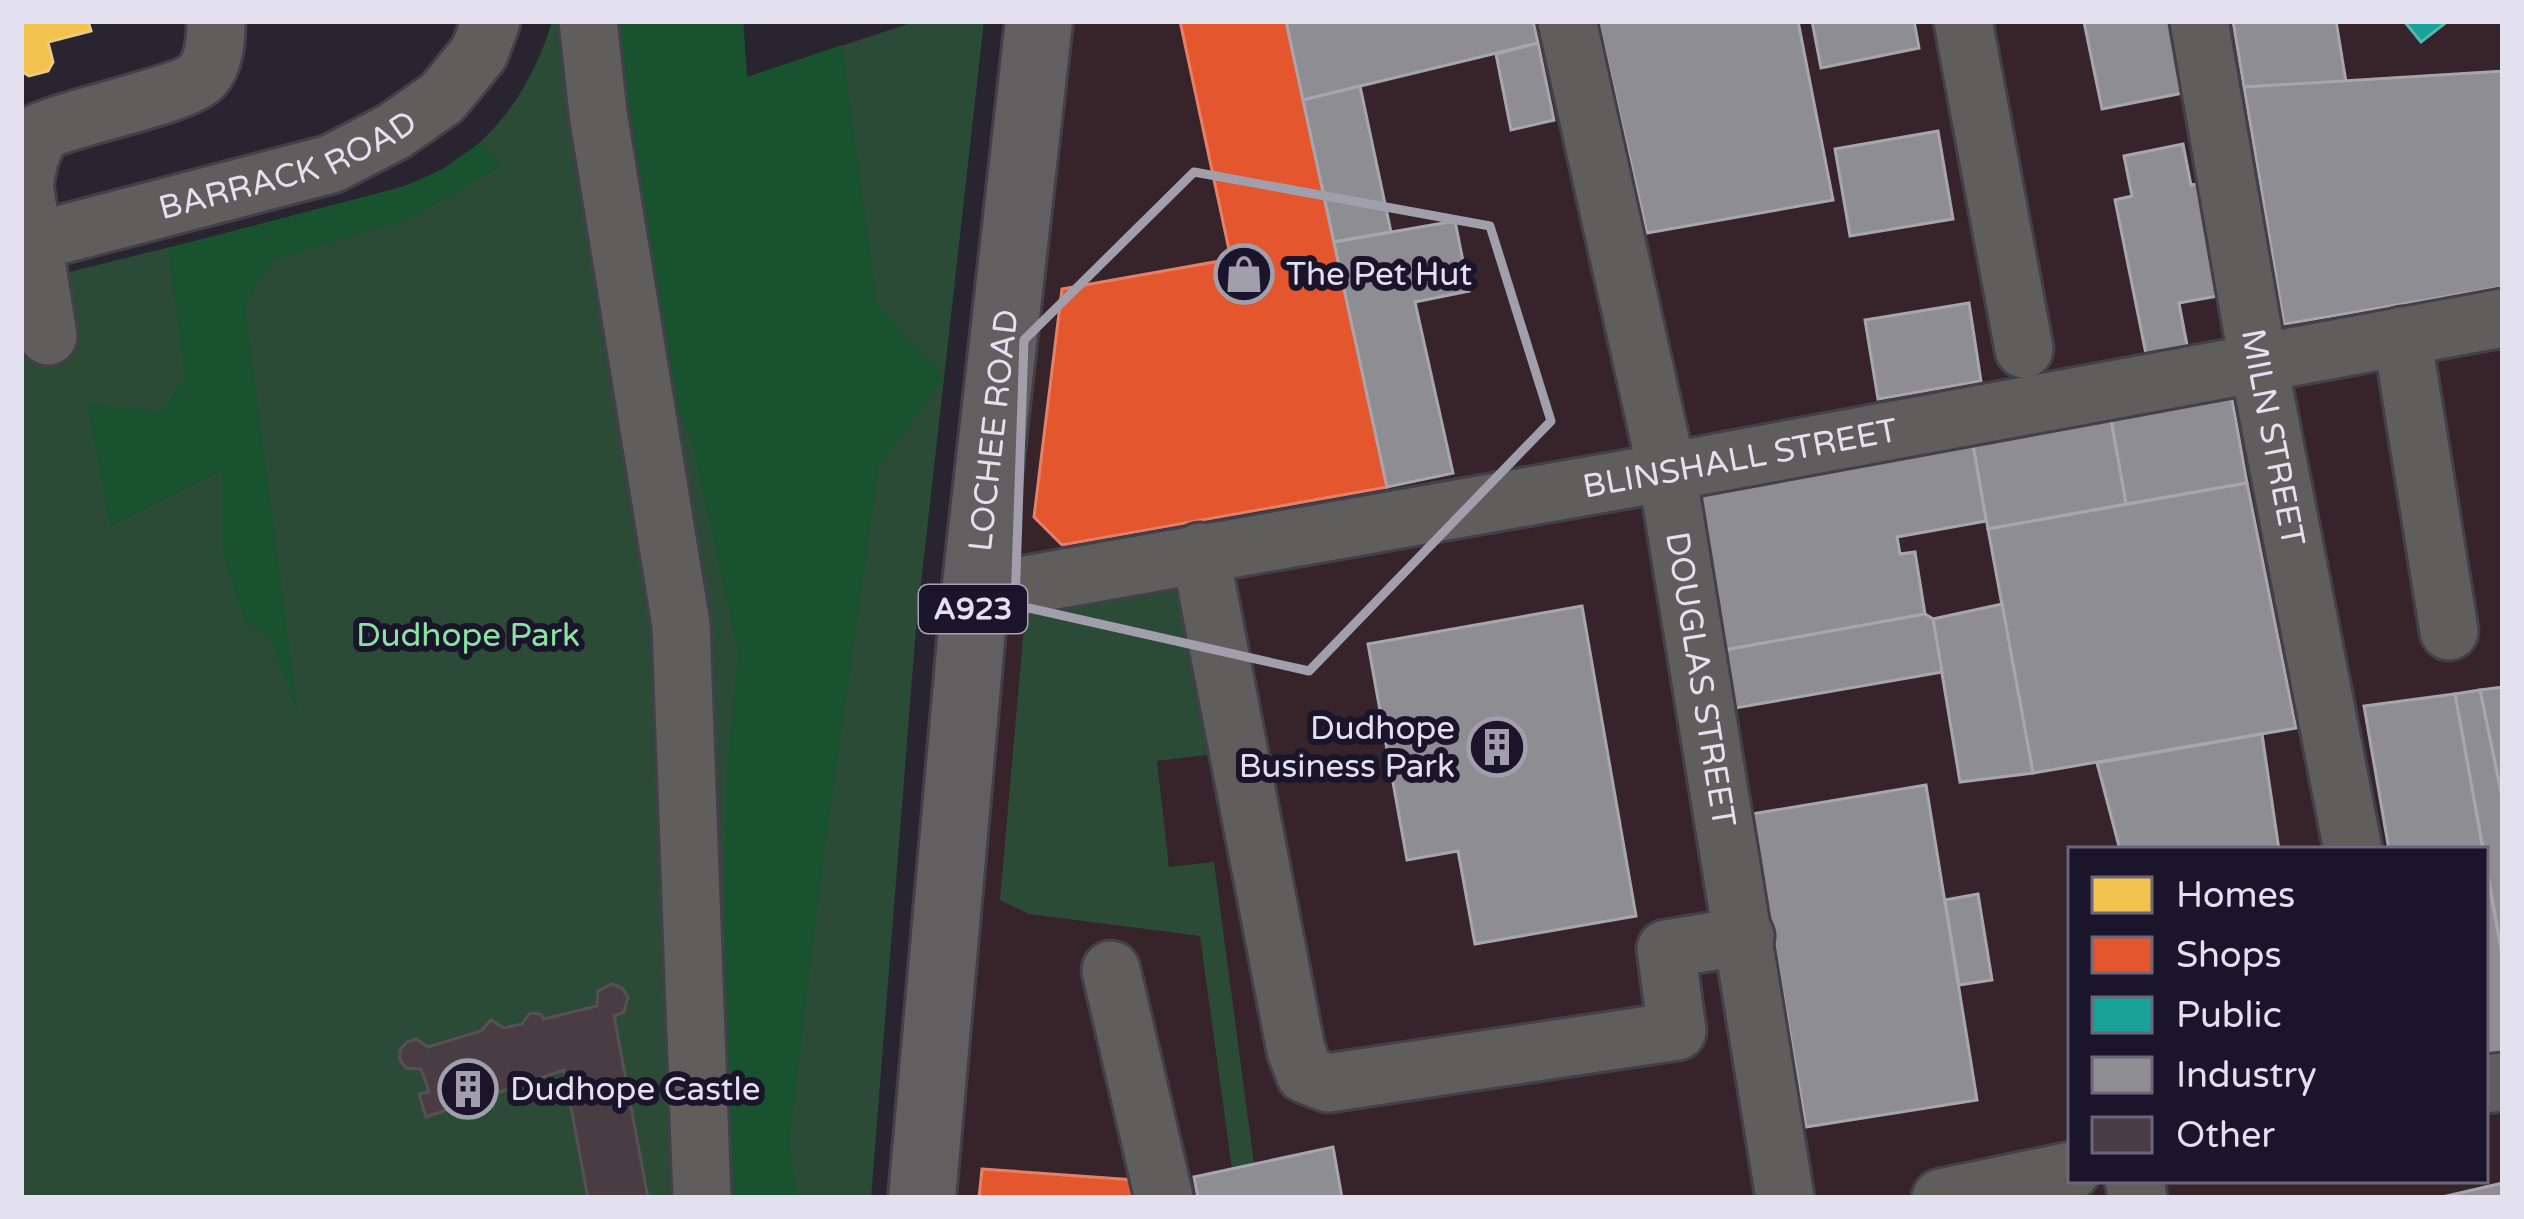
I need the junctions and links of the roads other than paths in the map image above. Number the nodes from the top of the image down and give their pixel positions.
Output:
1 (216, 21) edge
2 (491, 21) edge
3 (588, 21) edge
4 (1039, 21) edge
5 (1567, 21) edge
6 (1964, 21) edge
7 (2199, 21) edge
8 (28, 243) edge
9 (2503, 317) edge
10 (48, 336) dead end
11 (2402, 336) junction
12 (2024, 349) dead end
13 (2258, 361) junction
14 (1667, 472) junction
15 (1200, 552) junction
16 (975, 595) junction
17 (2449, 631) dead end
18 (2352, 847) edge
19 (1745, 936) junction
20 (1111, 970) dead end
21 (2068, 1173) edge
22 (702, 1198) edge
23 (922, 1198) edge
24 (1164, 1198) edge
25 (1785, 1198) edge
26 (1941, 1198) edge

1 - 8 street
2 - 8 street, BARRACK ROAD
3 - 22 street
4 - 16 main road, LOCHEE ROAD / A923
5 - 14 street, DOUGLAS STREET
6 - 12 street
7 - 13 street, MILN STREET
8 - 10 street
9 - 11 street, BLINSHALL STREET
11 - 13 street, BLINSHALL STREET
11 - 17 street
13 - 14 street, BLINSHALL STREET
13 - 18 street, MILN STREET
14 - 15 street, BLINSHALL STREET
14 - 19 street, DOUGLAS STREET
15 - 16 street, BLINSHALL STREET
15 - 19 street
16 - 23 main road, LOCHEE ROAD / A923
19 - 25 street, DOUGLAS STREET
20 - 24 street
21 - 26 street

